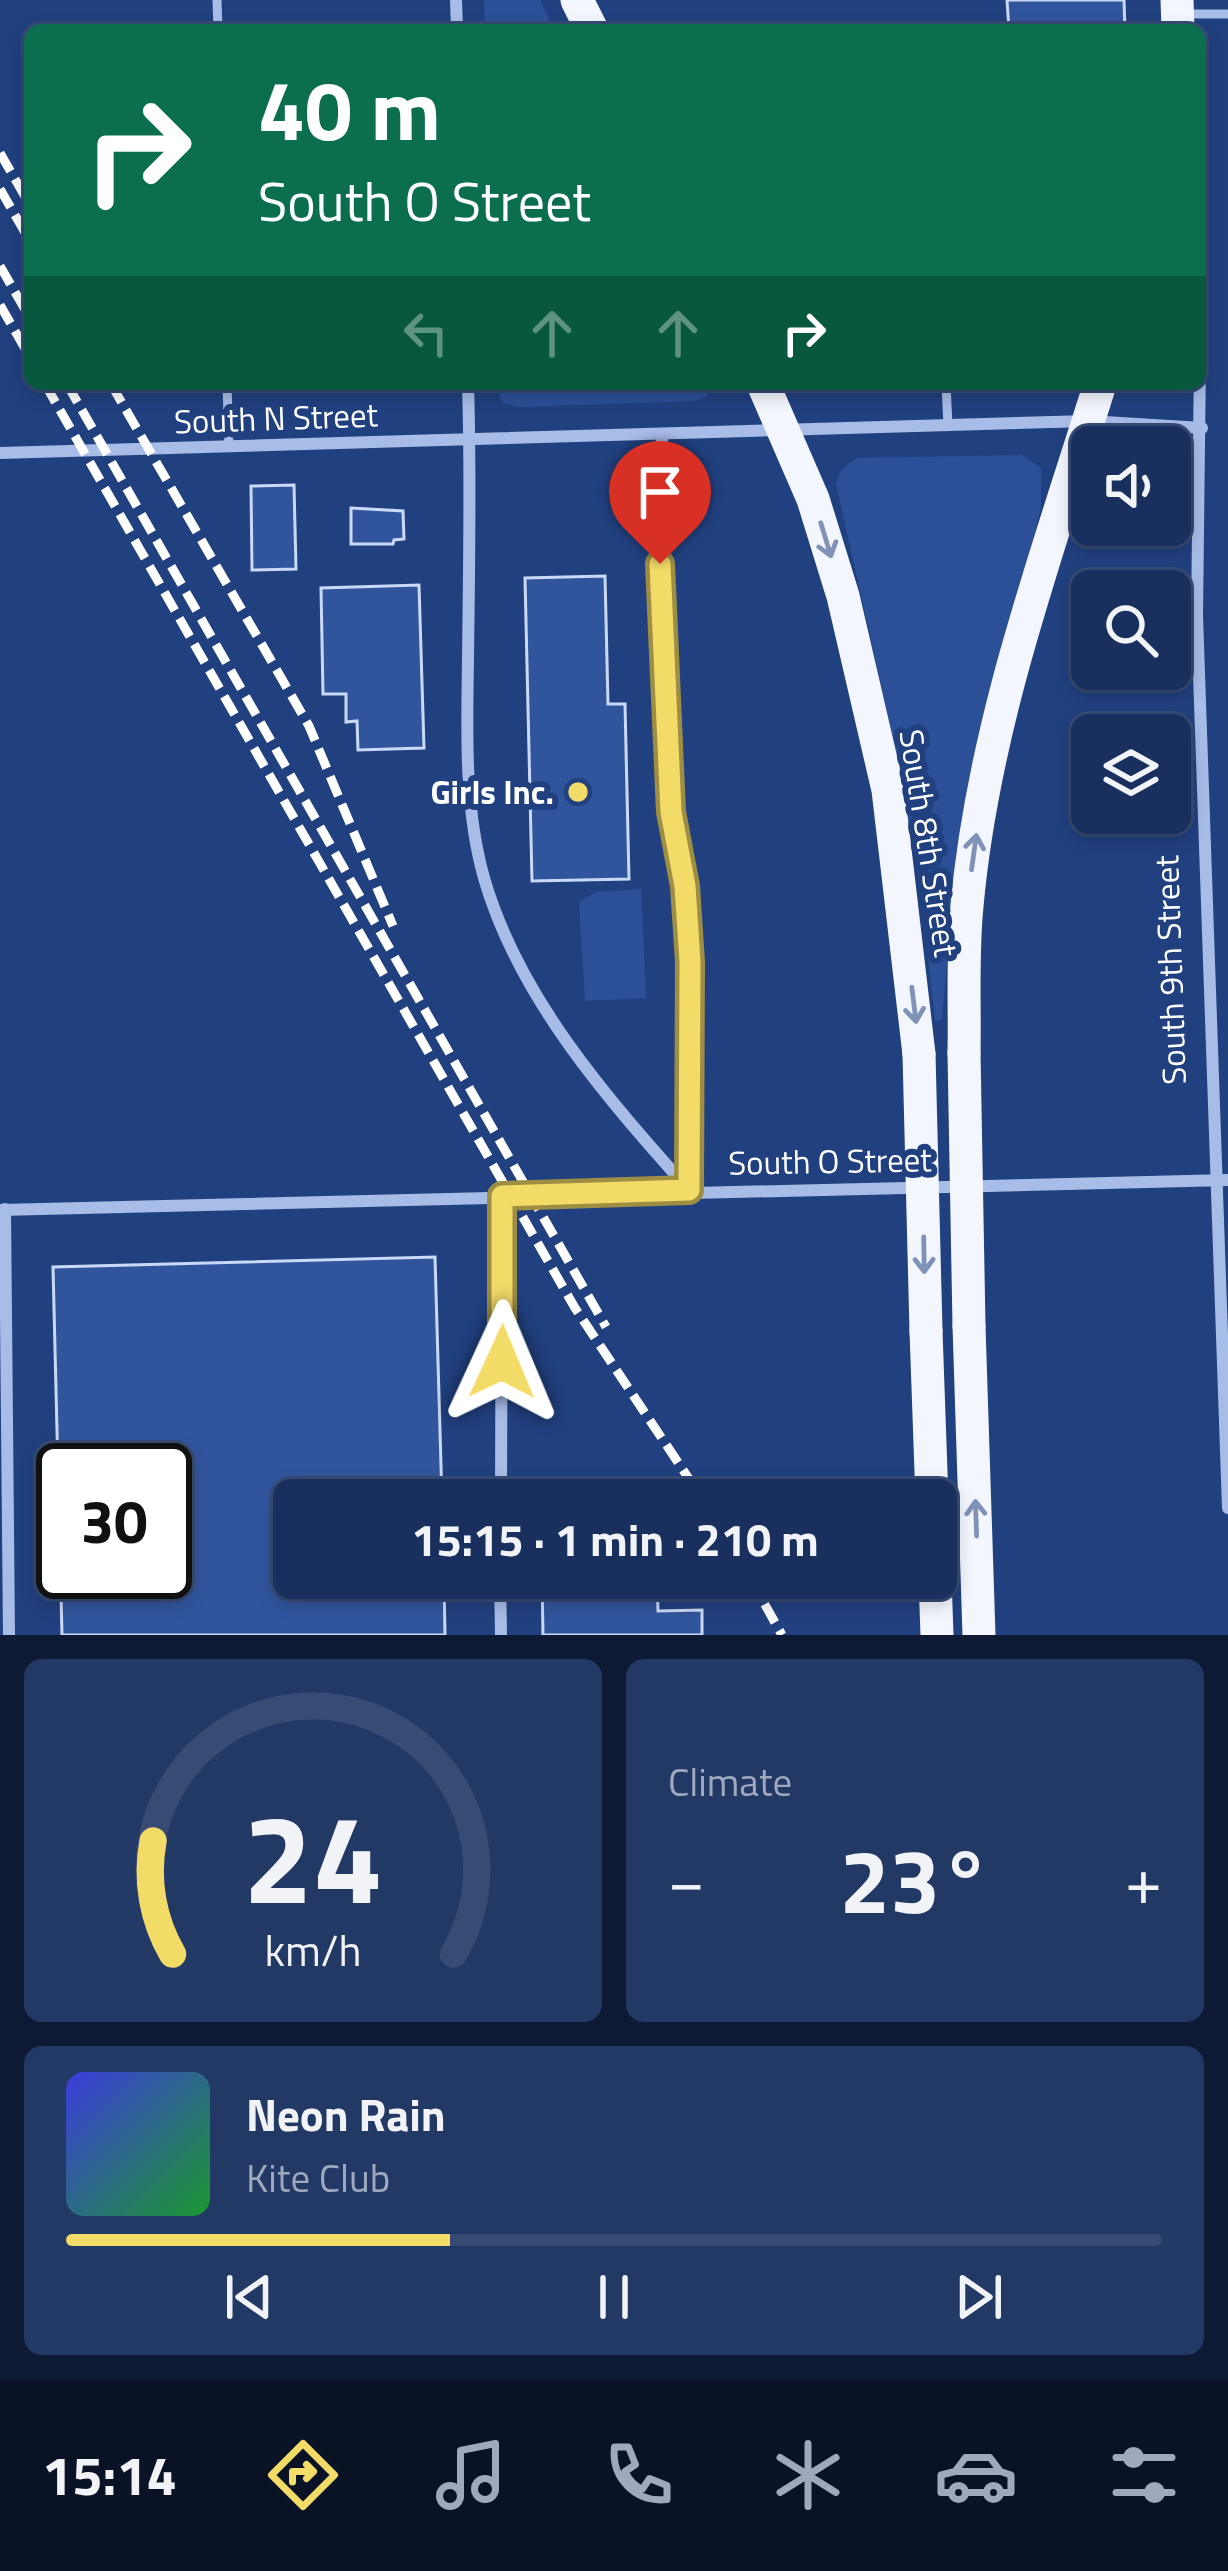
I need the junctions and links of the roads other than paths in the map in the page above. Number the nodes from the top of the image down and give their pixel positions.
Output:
1 (1228, 14) edge
2 (1178, 15) edge
3 (227, 390) edge
4 (468, 390) edge
5 (767, 390) edge
6 (946, 390) edge
7 (1098, 390) edge
8 (1201, 390) edge
9 (1088, 421) junction
10 (948, 426) junction
11 (1202, 428) junction
12 (784, 431) junction
13 (662, 434) junction
14 (470, 439) junction
15 (229, 447) junction
16 (0, 453) edge
17 (1222, 1181) edge
18 (689, 1190) junction
19 (502, 1196) junction
20 (3, 1210) edge
21 (501, 1479) edge
22 (931, 1479) edge
23 (1228, 1508) edge
24 (500, 1599) edge
25 (936, 1599) edge
26 (9, 1635) edge
27 (501, 1635) edge
28 (937, 1635) edge
29 (979, 1635) edge

1 - 2 lane
3 - 15 lane
4 - 14 street
5 - 12 highway, South 8th Street
6 - 10 lane
7 - 9 highway
8 - 11 street, South 9th Street
9 - 10 street, South N Street
9 - 11 street, South N Street
29 -> 9 highway, bridge
10 - 12 street, South N Street
11 - 17 street, South 9th Street
12 - 13 street, South N Street
12 -> 22 highway, South 8th Street, bridge
13 - 14 street, South N Street
13 - 18 street
14 - 15 street, South N Street
14 - 18 street
15 - 16 street, South N Street
17 - 18 street, South O Street
17 - 23 street, South 9th Street
18 - 19 street, South O Street
19 - 20 street, South O Street
19 - 21 street
20 - 26 street
24 - 27 street
25 - 28 highway

